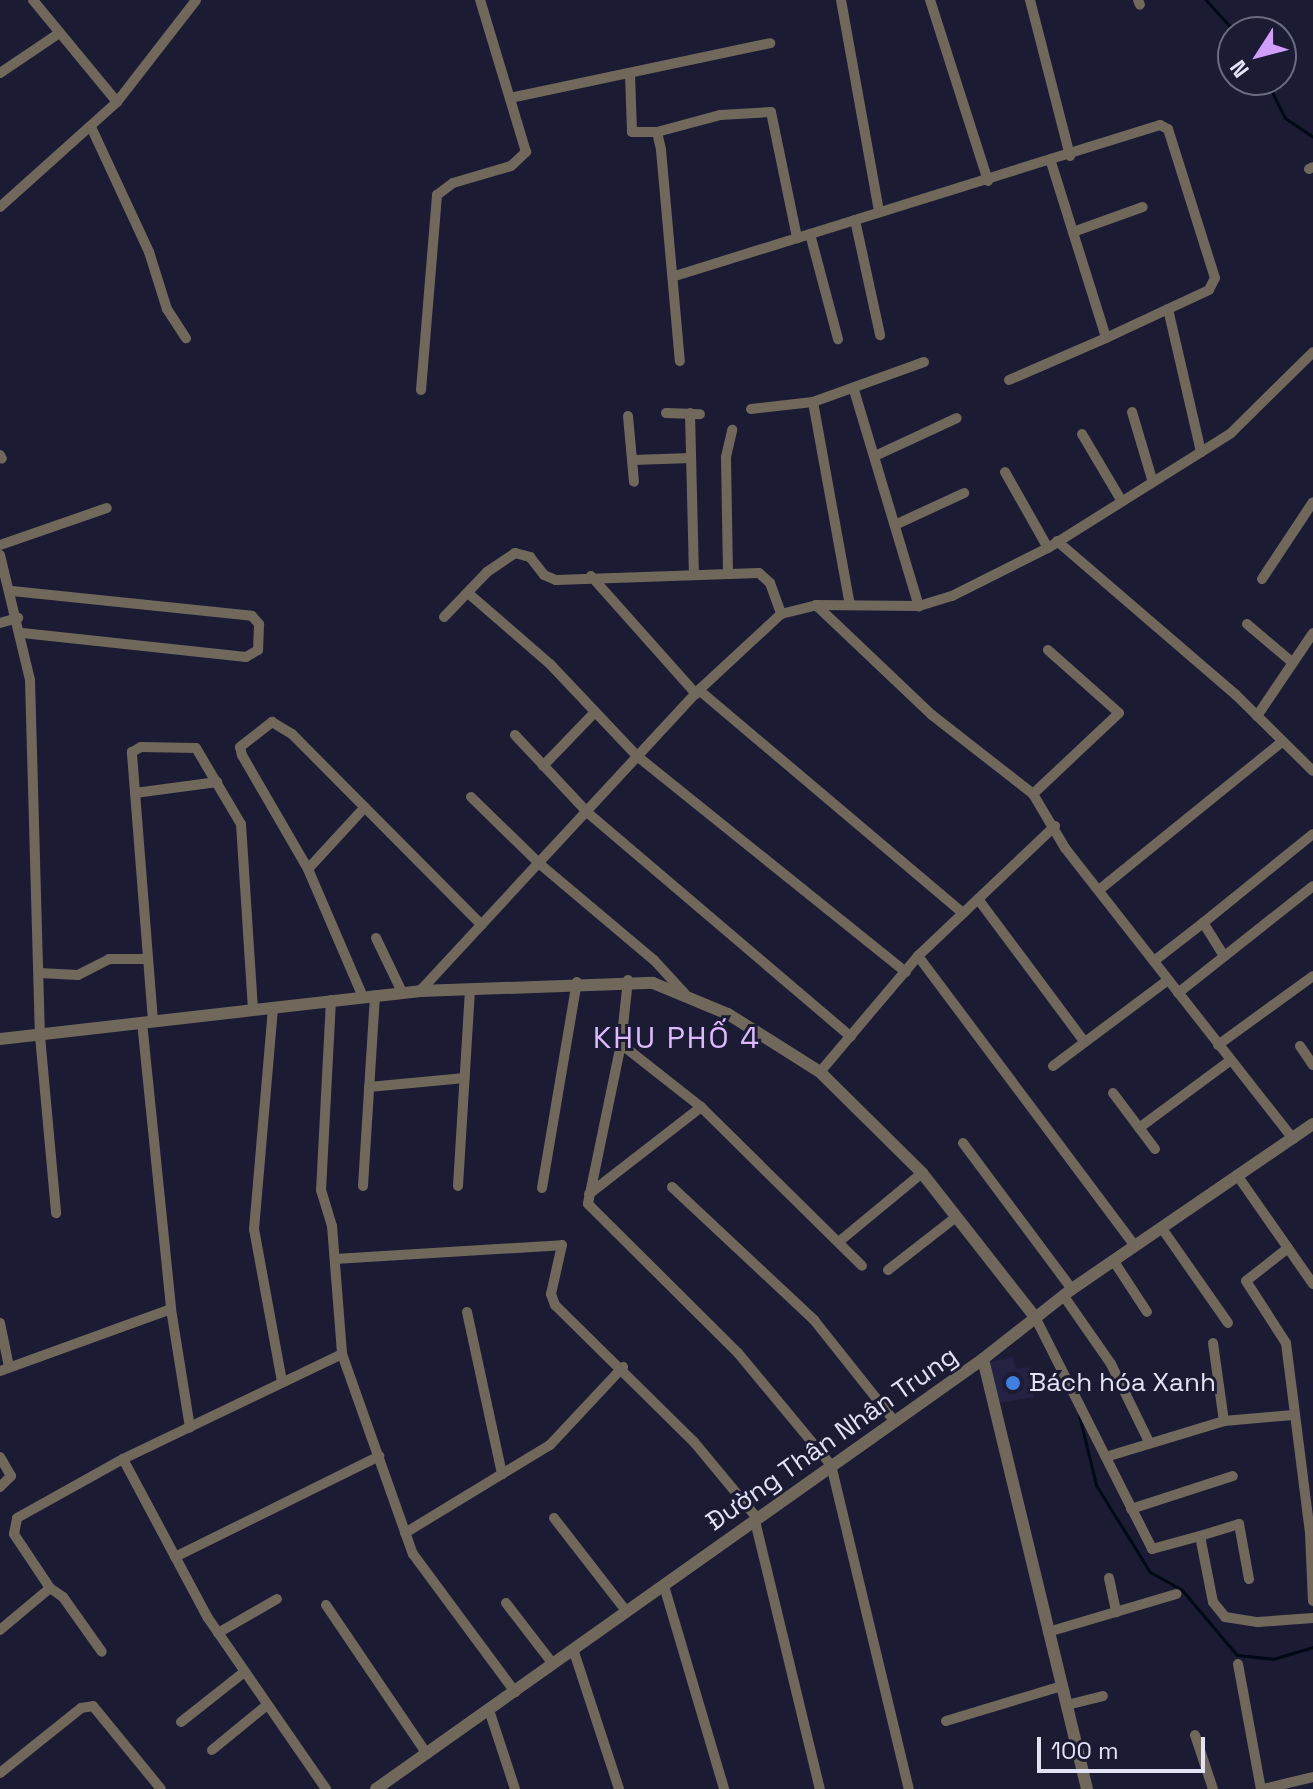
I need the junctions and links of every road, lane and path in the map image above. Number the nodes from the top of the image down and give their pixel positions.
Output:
1 (33, 0) edge
2 (196, 0) edge
3 (480, 0) edge
4 (841, 0) edge
5 (930, 0) edge
6 (1030, 0) edge
7 (58, 34) junction
8 (770, 43) dead end
9 (0, 73) edge
10 (630, 74) junction
11 (510, 98) junction
12 (117, 102) junction
13 (92, 129) junction
14 (657, 132) junction
15 (1070, 156) junction
16 (1051, 162) junction
17 (988, 181) junction
18 (0, 207) edge
19 (1143, 207) dead end
20 (879, 212) junction
21 (855, 220) junction
22 (1073, 232) junction
23 (810, 234) junction
24 (797, 238) junction
25 (675, 276) junction
26 (1168, 309) junction
27 (880, 335) dead end
28 (186, 338) dead end
29 (1106, 338) junction
30 (838, 339) dead end
31 (1313, 352) edge
32 (680, 361) dead end
33 (924, 362) dead end
34 (1009, 380) dead end
35 (421, 390) dead end
36 (854, 390) junction
37 (813, 402) junction
38 (751, 409) dead end
39 (1132, 412) dead end
40 (666, 413) dead end
41 (628, 416) dead end
42 (957, 418) dead end
43 (732, 430) dead end
44 (1082, 434) dead end
45 (1201, 452) junction
46 (875, 456) junction
47 (691, 458) junction
48 (633, 460) junction
49 (1005, 472) dead end
50 (1152, 479) junction
51 (634, 482) dead end
52 (964, 493) dead end
53 (1121, 500) junction
54 (1313, 502) edge
55 (107, 508) dead end
56 (897, 524) junction
57 (1052, 544) junction
58 (0, 545) edge
59 (0, 556) edge
60 (728, 573) junction
61 (694, 574) junction
62 (591, 576) junction
63 (1262, 579) dead end
64 (12, 591) junction
65 (468, 593) junction
66 (816, 605) junction
67 (850, 605) junction
68 (919, 606) junction
69 (781, 614) junction
70 (444, 617) dead end
71 (18, 618) junction
72 (0, 623) edge
73 (1247, 624) dead end
74 (22, 633) junction
75 (1313, 633) edge
76 (1048, 650) dead end
77 (1293, 663) junction
78 (698, 692) junction
79 (595, 712) junction
80 (1257, 716) junction
81 (515, 735) dead end
82 (1282, 742) junction
83 (637, 756) junction
84 (543, 766) junction
85 (1313, 771) edge
86 (217, 782) junction
87 (135, 793) junction
88 (1033, 794) junction
89 (471, 797) dead end
90 (365, 807) junction
91 (588, 813) junction
92 (1055, 826) junction
93 (1313, 834) edge
94 (541, 865) junction
95 (308, 869) junction
96 (1313, 886) edge
97 (1099, 890) junction
98 (978, 899) junction
99 (963, 913) junction
100 (1203, 923) junction
101 (482, 925) junction
102 (376, 938) dead end
103 (918, 956) junction
104 (1224, 956) junction
105 (148, 959) junction
106 (1154, 961) junction
107 (906, 972) junction
108 (39, 973) junction
109 (1313, 976) edge
110 (628, 980) junction
111 (1168, 980) junction
112 (577, 982) junction
113 (470, 989) junction
114 (420, 991) junction
115 (402, 992) junction
116 (1178, 993) junction
117 (685, 994) junction
118 (369, 996) junction
119 (331, 1000) junction
120 (273, 1008) junction
121 (253, 1010) junction
122 (147, 1022) junction
123 (40, 1036) junction
124 (851, 1037) junction
125 (0, 1039) edge
126 (1084, 1041) junction
127 (621, 1044) junction
128 (1218, 1045) junction
129 (1300, 1046) dead end
130 (1231, 1060) junction
131 (1313, 1065) edge
132 (1053, 1066) dead end
133 (820, 1072) junction
134 (465, 1078) junction
135 (369, 1087) junction
136 (1113, 1093) dead end
137 (701, 1107) junction
138 (1313, 1124) edge
139 (1139, 1128) junction
140 (1293, 1139) junction
141 (963, 1143) dead end
142 (1155, 1149) dead end
143 (922, 1173) junction
144 (1237, 1175) junction
145 (363, 1186) dead end
146 (458, 1186) dead end
147 (672, 1187) dead end
148 (542, 1188) dead end
149 (589, 1194) junction
150 (56, 1213) dead end
151 (956, 1217) junction
152 (1161, 1227) junction
153 (841, 1240) junction
154 (1134, 1245) junction
155 (1288, 1248) junction
156 (335, 1259) junction
157 (1113, 1260) junction
158 (862, 1266) dead end
159 (888, 1270) dead end
160 (1313, 1284) edge
161 (1067, 1292) junction
162 (171, 1309) junction
163 (467, 1312) dead end
164 (1147, 1312) dead end
165 (1035, 1317) junction
166 (0, 1323) edge
167 (1228, 1323) dead end
168 (1213, 1343) dead end
169 (342, 1354) junction
170 (983, 1359) junction
171 (623, 1367) junction
172 (4, 1369) edge
173 (282, 1382) junction
174 (1293, 1415) junction
175 (1224, 1421) junction
176 (895, 1422) junction
177 (190, 1427) junction
178 (1148, 1440) junction
179 (379, 1456) junction
180 (1109, 1456) junction
181 (0, 1457) edge
182 (123, 1459) junction
183 (831, 1465) junction
184 (502, 1474) junction
185 (1233, 1476) dead end
186 (0, 1487) edge
187 (1131, 1509) junction
188 (554, 1518) dead end
189 (757, 1520) junction
190 (405, 1533) junction
191 (1200, 1536) junction
192 (175, 1557) junction
193 (1109, 1578) dead end
194 (1312, 1578) edge
195 (1249, 1579) dead end
196 (664, 1586) junction
197 (50, 1588) junction
198 (1176, 1594) dead end
199 (277, 1599) dead end
200 (1313, 1601) edge
201 (506, 1603) dead end
202 (326, 1605) dead end
203 (627, 1612) junction
204 (1116, 1612) junction
205 (1313, 1618) edge
206 (0, 1630) edge
207 (1048, 1632) junction
208 (218, 1633) junction
209 (573, 1649) junction
210 (102, 1652) dead end
211 (553, 1664) junction
212 (1238, 1664) dead end
213 (243, 1673) junction
214 (1062, 1686) junction
215 (515, 1692) junction
216 (1103, 1696) dead end
217 (267, 1705) junction
218 (1067, 1705) junction
219 (489, 1710) junction
220 (946, 1721) dead end
221 (181, 1722) dead end
222 (1195, 1735) dead end
223 (212, 1750) dead end
224 (427, 1754) junction
225 (0, 1773) edge
226 (1313, 1777) edge
227 (161, 1789) edge
228 (326, 1789) edge
229 (376, 1789) edge
230 (515, 1789) edge
231 (619, 1789) edge
232 (724, 1789) edge
233 (820, 1789) edge
234 (909, 1789) edge
235 (1087, 1789) edge
236 (1213, 1789) edge
237 (1262, 1789) edge

1 - 7 street
2 - 12 street
3 - 11 street
4 - 20 street
5 - 17 street
6 - 15 street
7 - 9 street
7 - 12 street
8 - 10 street
10 - 11 street
10 - 14 street
11 - 35 street
12 - 13 street
13 - 18 street
13 - 28 street
14 - 24 street
14 - 25 street
15 - 16 street
15 - 26 street
16 - 17 street
16 - 22 street
17 - 20 street
19 - 22 street
20 - 21 street
21 - 23 street
21 - 27 street
22 - 29 street
23 - 24 street
23 - 30 street
24 - 25 street
25 - 32 street
26 - 29 street
26 - 45 street
29 - 34 street
31 - 45 street
33 - 36 street
36 - 37 street
36 - 46 street
37 - 38 street
37 - 67 street
39 - 50 street
40 - 47 street
41 - 48 street
42 - 46 street
43 - 60 street
44 - 53 street
45 - 50 street
46 - 56 street
47 - 48 street
47 - 61 street
48 - 51 street
49 - 57 street
50 - 53 street
52 - 56 street
53 - 57 street
54 - 63 street
55 - 58 street
56 - 68 street
57 - 68 street
57 - 80 street
59 - 64 street
60 - 61 street
60 - 69 street
61 - 62 street
62 - 65 street
62 - 78 street
64 - 71 street
64 - 74 street
65 - 70 street
65 - 79 street
66 - 67 street
66 - 69 street
66 - 88 street
67 - 68 street
69 - 78 street
71 - 72 street
71 - 74 street
73 - 77 street
74 - 108 street
75 - 77 street
76 - 88 street
77 - 80 street
78 - 83 street
78 - 99 street
79 - 83 street
79 - 84 street
80 - 82 street
81 - 84 street
82 - 85 street
82 - 97 street
83 - 91 street
83 - 107 street
84 - 91 street
86 - 87 street
86 - 87 street
86 - 121 street
87 - 105 street
88 - 92 street
89 - 94 street
90 - 95 street
90 - 95 street
90 - 101 street
91 - 94 street
91 - 124 street
92 - 97 street
92 - 98 street
93 - 100 street
94 - 101 street
94 - 117 street
95 - 118 street
96 - 104 street
97 - 106 street
98 - 99 street
98 - 126 street
99 - 103 street
100 - 104 street
100 - 106 street
101 - 114 street
102 - 115 street
103 - 107 street
103 - 154 street
104 - 116 street
105 - 108 street
105 - 122 street
106 - 111 street
107 - 124 street
108 - 123 street
109 - 128 street
110 - 112 street
110 - 117 street
110 - 127 street
111 - 116 street
111 - 126 street
112 - 113 street
112 - 148 street
113 - 114 street
113 - 134 street
114 - 115 street
115 - 118 street
116 - 128 street
117 - 133 street
118 - 119 street
118 - 135 street
119 - 120 street
119 - 156 street
120 - 121 street
120 - 173 street
121 - 122 street
122 - 123 street
122 - 162 street
123 - 125 street
123 - 150 street
124 - 133 street
126 - 132 street
127 - 137 street
127 - 149 street
128 - 130 street
129 - 131 street
130 - 139 street
130 - 140 street
133 - 143 street
134 - 135 street
134 - 146 street
135 - 145 street
136 - 139 street
137 - 149 street
137 - 153 street
138 - 140 street, Đường Thân Nhân Trung
139 - 142 street
140 - 144 street, Đường Thân Nhân Trung
141 - 161 street
143 - 151 street
143 - 153 street
144 - 152 street, Đường Thân Nhân Trung
144 - 155 street
147 - 176 street
149 - 183 street
151 - 159 street
151 - 165 street
152 - 154 street, Đường Thân Nhân Trung
152 - 167 street
153 - 158 street
154 - 157 street, Đường Thân Nhân Trung
155 - 160 street
155 - 174 street
156 - 169 street
156 - 171 street
157 - 161 street, Đường Thân Nhân Trung
157 - 164 street
161 - 165 street, Đường Thân Nhân Trung
161 - 178 street
162 - 172 street
162 - 177 street
163 - 184 street
165 - 170 street, Đường Thân Nhân Trung
165 - 180 street
166 - 172 street
168 - 175 street
169 - 173 street
169 - 179 street
170 - 176 street, Đường Thân Nhân Trung
170 - 207 street
171 - 184 street
171 - 189 street
173 - 177 street
174 - 175 street
174 - 194 street
175 - 178 street
176 - 183 street, Đường Thân Nhân Trung
177 - 182 street
178 - 180 street
179 - 190 street
179 - 192 street
180 - 187 street
181 - 186 street
182 - 192 street
182 - 197 street
183 - 189 street, Đường Thân Nhân Trung
183 - 234 street
184 - 190 street
185 - 187 street
187 - 191 street
188 - 203 street
189 - 196 street, Đường Thân Nhân Trung
189 - 233 street
190 - 215 street
191 - 195 street
191 - 205 street
192 - 208 street
193 - 204 street
194 - 200 street
196 - 203 street, Đường Thân Nhân Trung
196 - 232 street
197 - 206 street
197 - 210 street
198 - 204 street
199 - 208 street
201 - 211 street
202 - 224 street
203 - 209 street, Đường Thân Nhân Trung
204 - 207 street
207 - 214 street
208 - 213 street
209 - 211 street, Đường Thân Nhân Trung
209 - 231 street
211 - 215 street, Đường Thân Nhân Trung
212 - 237 street
213 - 217 street
213 - 221 street
214 - 218 street
214 - 220 street
215 - 219 street, Đường Thân Nhân Trung
216 - 218 street
217 - 223 street
217 - 228 street
218 - 235 street
219 - 224 street, Đường Thân Nhân Trung
219 - 230 street
222 - 236 street
224 - 229 street, Đường Thân Nhân Trung
225 - 227 street
226 - 237 street

